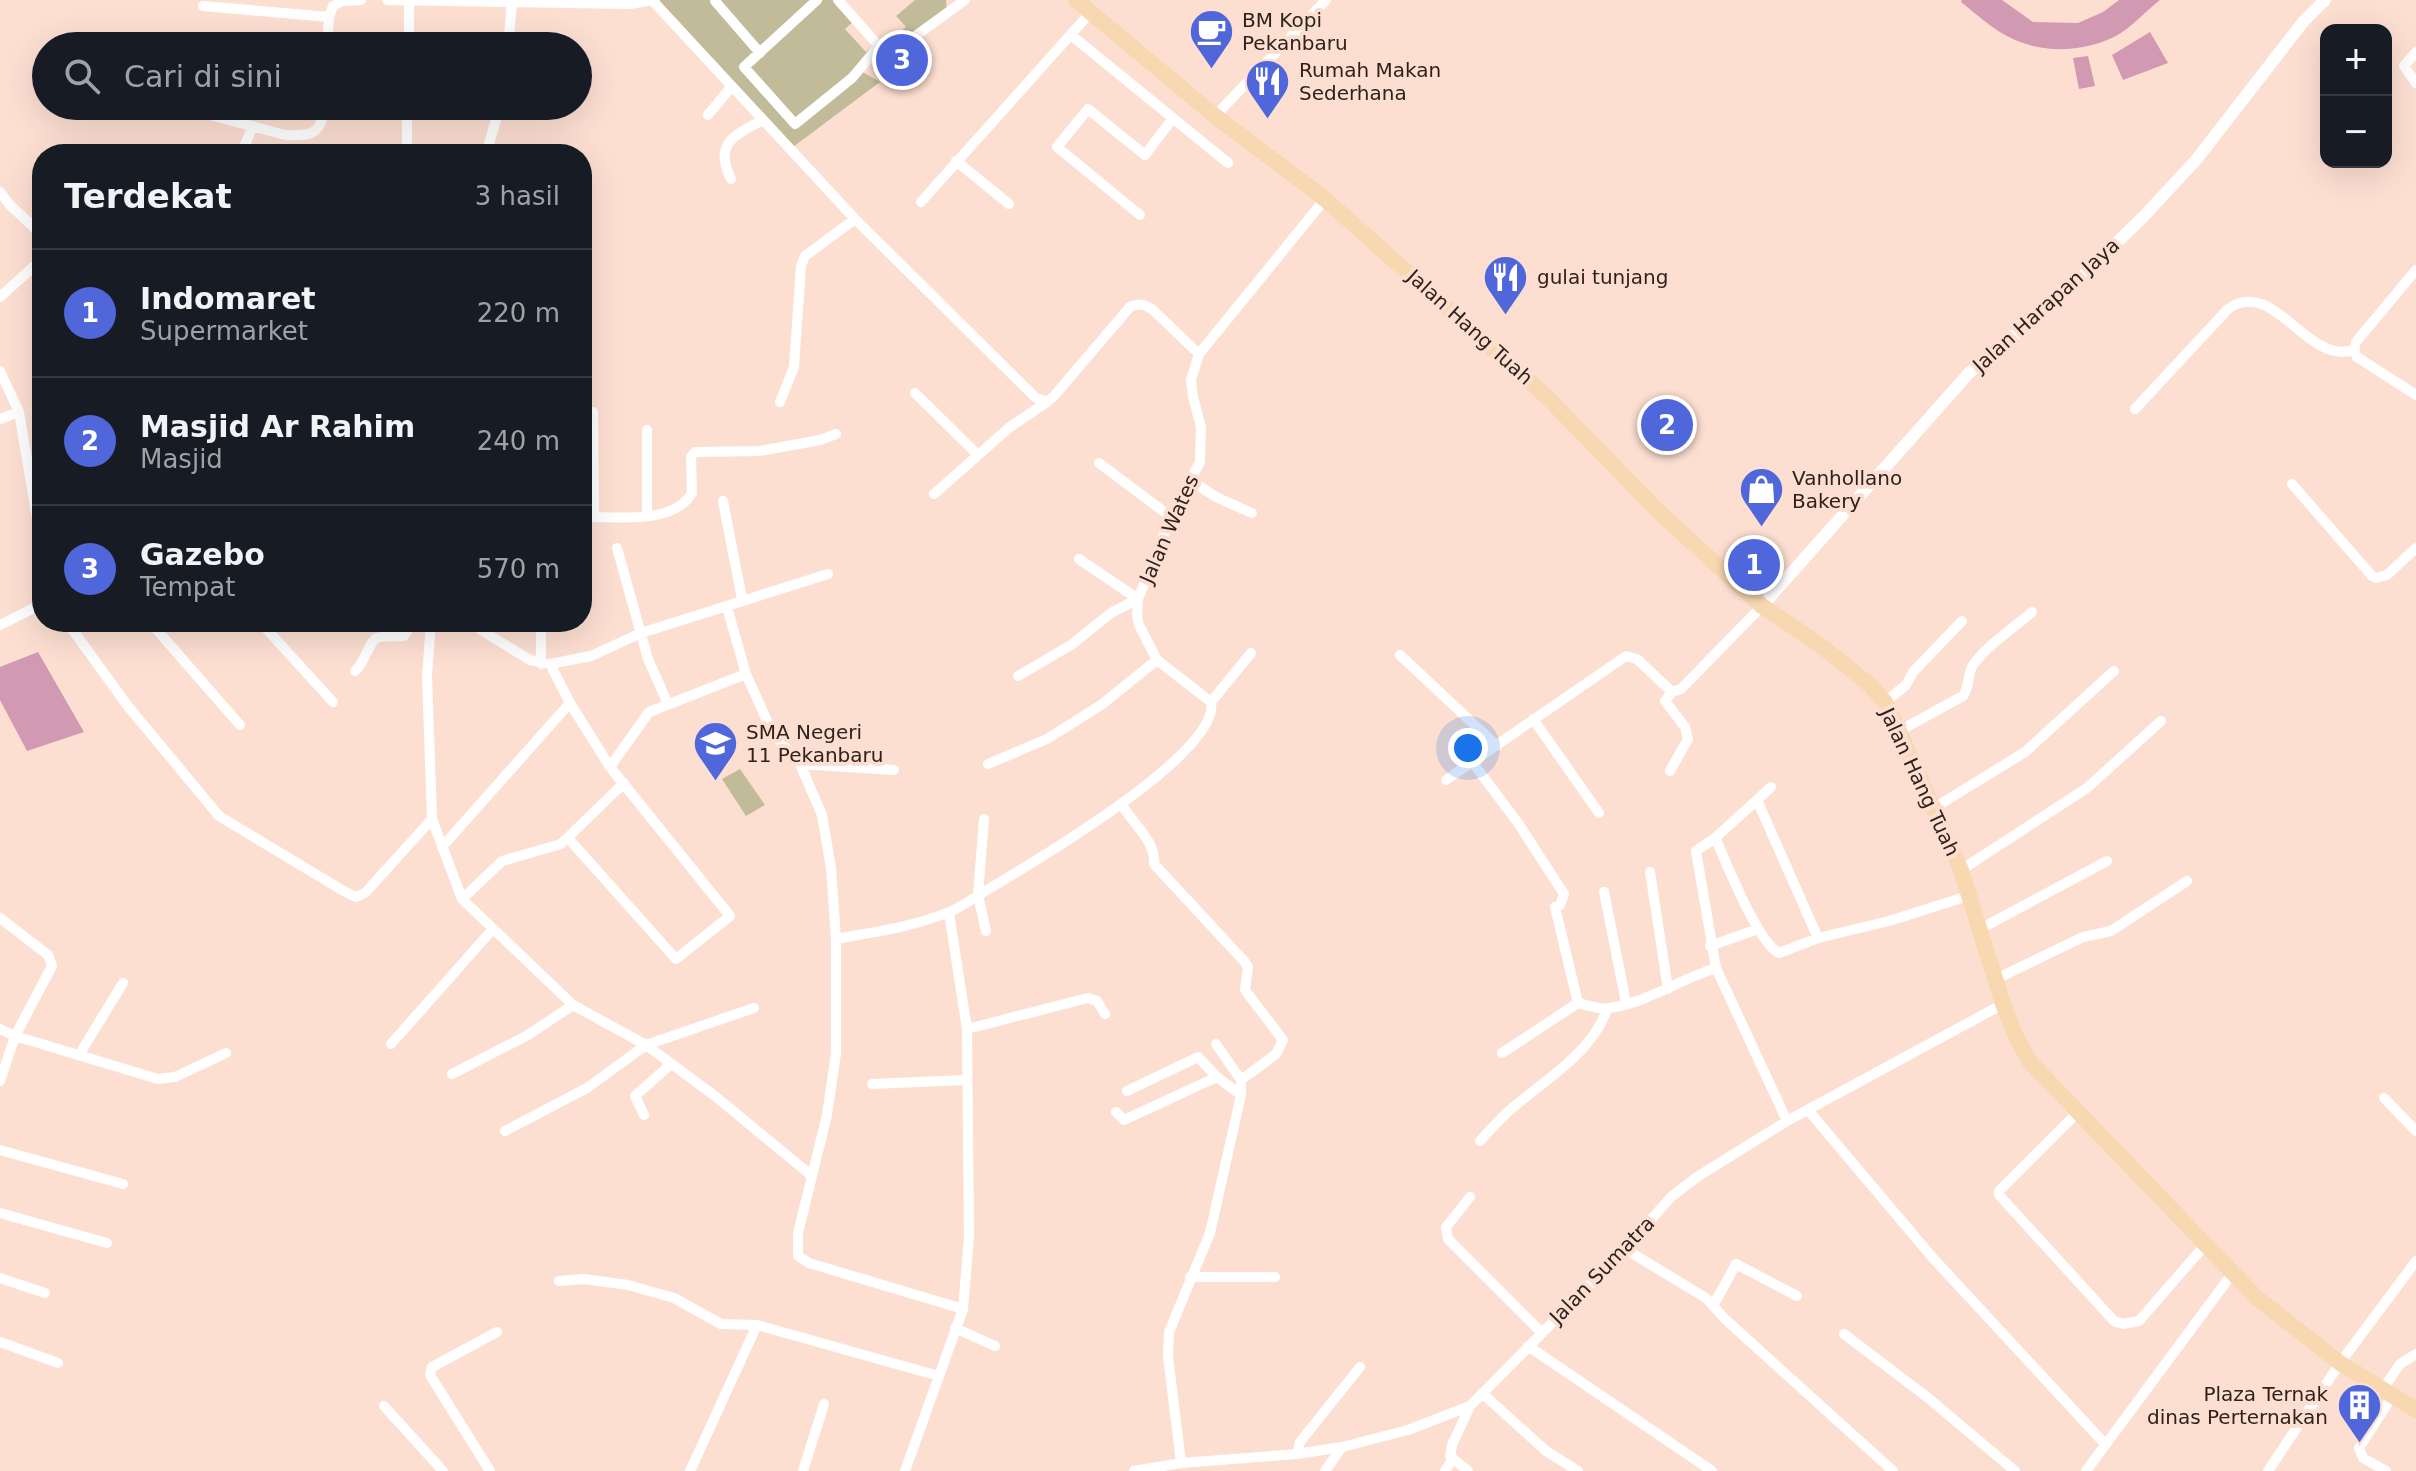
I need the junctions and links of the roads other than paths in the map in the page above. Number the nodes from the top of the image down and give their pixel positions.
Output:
1 (361, 0) edge
2 (387, 0) edge
3 (409, 0) edge
4 (652, 0) edge
5 (817, 0) edge
6 (838, 0) edge
7 (965, 0) edge
8 (1076, 0) edge
9 (1326, 0) edge
10 (2325, 0) edge
11 (715, 1) edge
12 (630, 2) edge
13 (510, 3) junction
14 (203, 6) dead end
15 (330, 8) edge
16 (1090, 13) junction
17 (328, 32) edge
18 (409, 32) edge
19 (509, 32) edge
20 (1071, 35) junction
21 (879, 46) junction
22 (2416, 52) edge
23 (760, 53) junction
24 (2416, 83) edge
25 (732, 86) junction
26 (708, 115) dead end
27 (1215, 116) junction
28 (1173, 118) junction
29 (230, 120) edge
30 (323, 120) edge
31 (407, 120) edge
32 (496, 120) edge
33 (763, 120) junction
34 (253, 126) junction
35 (245, 144) edge
36 (407, 144) edge
37 (489, 144) edge
38 (956, 161) junction
39 (1228, 163) dead end
40 (731, 179) dead end
41 (0, 192) edge
42 (1325, 199) junction
43 (921, 202) dead end
44 (1009, 204) dead end
45 (1140, 215) dead end
46 (855, 219) junction
47 (32, 226) edge
48 (32, 268) edge
49 (2416, 270) edge
50 (0, 297) edge
51 (2354, 350) junction
52 (1199, 354) junction
53 (0, 371) edge
54 (915, 393) dead end
55 (2416, 395) edge
56 (780, 402) dead end
57 (1047, 402) junction
58 (2135, 409) dead end
59 (19, 412) junction
60 (593, 412) dead end
61 (0, 419) edge
62 (647, 430) dead end
63 (592, 433) edge
64 (836, 434) dead end
65 (978, 455) junction
66 (1099, 463) dead end
67 (1190, 480) junction
68 (2292, 484) dead end
69 (32, 489) edge
70 (934, 494) dead end
71 (723, 501) dead end
72 (1252, 513) dead end
73 (592, 516) edge
74 (647, 516) junction
75 (1171, 517) junction
76 (617, 548) dead end
77 (2416, 548) edge
78 (1079, 559) dead end
79 (828, 574) dead end
80 (742, 599) junction
81 (1138, 599) junction
82 (1762, 606) junction
83 (727, 607) junction
84 (32, 609) edge
85 (2032, 612) dead end
86 (1962, 621) dead end
87 (0, 625) edge
88 (74, 632) edge
89 (159, 632) edge
90 (269, 632) edge
91 (407, 632) edge
92 (430, 632) edge
93 (492, 632) edge
94 (542, 632) edge
95 (641, 633) junction
96 (1251, 653) dead end
97 (1400, 655) dead end
98 (1157, 660) junction
99 (546, 664) junction
100 (355, 671) dead end
101 (2114, 671) dead end
102 (746, 674) junction
103 (1018, 676) dead end
104 (1672, 692) junction
105 (333, 702) dead end
106 (1211, 702) junction
107 (1885, 702) junction
108 (570, 703) junction
109 (668, 704) junction
110 (1533, 719) junction
111 (2161, 721) dead end
112 (240, 725) dead end
113 (1899, 731) junction
114 (1497, 746) junction
115 (1473, 763) junction
116 (800, 764) junction
117 (988, 764) dead end
118 (610, 767) junction
119 (894, 770) dead end
120 (1670, 771) dead end
121 (1446, 780) dead end
122 (624, 783) junction
123 (1771, 787) dead end
124 (1757, 800) junction
125 (1122, 805) junction
126 (1934, 808) junction
127 (1599, 813) dead end
128 (432, 819) junction
129 (984, 819) dead end
130 (568, 838) junction
131 (1715, 838) junction
132 (442, 847) junction
133 (2107, 861) dead end
134 (1961, 870) junction
135 (1650, 872) dead end
136 (2187, 881) dead end
137 (1604, 892) dead end
138 (978, 895) junction
139 (1968, 896) junction
140 (462, 899) junction
141 (949, 913) junction
142 (0, 918) edge
143 (1758, 929) junction
144 (1980, 929) junction
145 (492, 930) junction
146 (986, 931) dead end
147 (1818, 938) junction
148 (836, 939) junction
149 (1710, 946) junction
150 (1716, 968) junction
151 (1996, 979) junction
152 (123, 983) dead end
153 (1668, 989) junction
154 (1578, 1003) junction
155 (1626, 1003) junction
156 (2003, 1004) junction
157 (573, 1005) junction
158 (754, 1008) dead end
159 (1607, 1009) junction
160 (1105, 1014) dead end
161 (0, 1029) edge
162 (967, 1029) junction
163 (15, 1036) junction
164 (391, 1044) dead end
165 (1216, 1044) dead end
166 (646, 1045) junction
167 (226, 1053) dead end
168 (1502, 1053) dead end
169 (79, 1055) junction
170 (671, 1064) junction
171 (452, 1074) dead end
172 (1217, 1077) junction
173 (966, 1080) junction
174 (1241, 1080) junction
175 (0, 1081) edge
176 (872, 1084) dead end
177 (1127, 1091) dead end
178 (1241, 1095) junction
179 (2384, 1098) dead end
180 (1808, 1110) junction
181 (2079, 1111) junction
182 (1116, 1112) dead end
183 (644, 1115) dead end
184 (1787, 1121) junction
185 (505, 1131) dead end
186 (2416, 1131) edge
187 (1480, 1141) dead end
188 (0, 1150) edge
189 (812, 1176) junction
190 (123, 1184) dead end
191 (1470, 1197) dead end
192 (0, 1213) edge
193 (107, 1243) dead end
194 (2205, 1245) junction
195 (1625, 1249) junction
196 (2416, 1261) edge
197 (2232, 1274) junction
198 (1190, 1277) junction
199 (1275, 1277) dead end
200 (0, 1278) edge
201 (559, 1281) dead end
202 (45, 1293) dead end
203 (1797, 1296) dead end
204 (1713, 1306) junction
205 (963, 1309) junction
206 (757, 1325) junction
207 (955, 1328) junction
208 (497, 1332) dead end
209 (1541, 1332) junction
210 (1844, 1334) dead end
211 (0, 1342) edge
212 (995, 1346) dead end
213 (1528, 1346) junction
214 (2416, 1354) edge
215 (58, 1363) dead end
216 (2340, 1363) junction
217 (1360, 1367) dead end
218 (939, 1376) junction
219 (2388, 1392) junction
220 (1482, 1393) junction
221 (824, 1404) dead end
222 (384, 1406) dead end
223 (1470, 1406) junction
224 (2416, 1410) edge
225 (2105, 1444) junction
226 (1342, 1447) junction
227 (1297, 1454) junction
228 (1452, 1460) junction
229 (1181, 1463) junction
230 (443, 1471) edge
231 (490, 1471) edge
232 (690, 1471) edge
233 (803, 1471) edge
234 (905, 1471) edge
235 (1134, 1471) edge
236 (1325, 1471) edge
237 (1445, 1471) edge
238 (1468, 1471) edge
239 (1578, 1471) edge
240 (1712, 1471) edge
241 (1893, 1471) edge
242 (2015, 1471) edge
243 (2086, 1471) edge
244 (2268, 1471) edge
245 (2386, 1471) edge

1 - 15 street
2 - 3 street
3 - 13 street
3 - 18 street
4 - 12 street
4 - 25 street
5 - 23 street
6 - 21 street
7 - 21 street
8 - 16 main road, Jalan Hang Tuah
9 - 27 street
10 - 82 street, Jalan Harapan Jaya
11 - 23 street
12 - 13 street
13 - 19 street
14 - 15 street
15 - 17 street
16 - 20 street
16 - 27 main road, Jalan Hang Tuah
20 - 28 street
20 - 38 street
21 - 23 street
22 - 24 street
25 - 26 street
25 - 33 street
27 - 42 main road, Jalan Hang Tuah
28 - 39 street
28 - 45 street
29 - 34 street
30 - 34 street
31 - 36 street
32 - 37 street
33 - 40 street
33 - 46 street
34 - 35 street
38 - 43 street
38 - 44 street
41 - 47 street
42 - 52 street
42 - 82 main road, Jalan Hang Tuah
46 - 56 street
46 - 57 street
48 - 50 street
49 - 51 street
51 - 55 street
51 - 58 street
52 - 57 street
52 - 67 street, Jalan Wates
53 - 59 street
54 - 65 street
57 - 65 street
59 - 61 street
59 - 69 street
60 - 63 street
62 - 74 street
64 - 74 street
65 - 70 street
66 - 75 street
67 - 72 street
67 - 75 street, Jalan Wates
68 - 77 street
71 - 80 street
73 - 74 street
75 - 81 street, Jalan Wates
76 - 95 street
78 - 81 street
79 - 80 street
80 - 83 street
81 - 98 street, Jalan Wates
81 - 103 street
82 - 104 street
82 - 107 main road, Jalan Hang Tuah
83 - 95 street
83 - 102 street
84 - 87 street
85 - 113 street
86 - 107 street
88 - 128 street
89 - 112 street
90 - 105 street
91 - 100 street
92 - 128 street
93 - 99 street
94 - 99 street
95 - 99 street
95 - 109 street
96 - 106 street
97 - 114 street
98 - 106 street, Jalan Wates
98 - 117 street
99 - 108 street
101 - 126 street
102 - 109 street
102 - 116 street
104 - 110 street
104 - 120 street
106 - 125 street
107 - 113 main road, Jalan Hang Tuah
108 - 118 street
108 - 132 street
109 - 118 street
110 - 114 street
110 - 127 street
111 - 134 street
113 - 126 main road, Jalan Hang Tuah
114 - 115 street
115 - 121 street
115 - 154 street
116 - 119 street
116 - 148 street
118 - 122 street
122 - 130 street
122 - 130 street
123 - 124 street
124 - 131 street
124 - 147 street
125 - 138 street
125 - 174 street
126 - 134 main road, Jalan Hang Tuah
128 - 132 street
129 - 138 street
130 - 140 street
131 - 143 street
131 - 149 street
132 - 140 street
133 - 144 street
134 - 139 main road, Jalan Hang Tuah
135 - 153 street
136 - 151 street
137 - 155 street
138 - 141 street
138 - 146 street
139 - 144 main road, Jalan Hang Tuah
139 - 147 street
140 - 145 street
141 - 148 street
141 - 162 street
142 - 163 street
143 - 147 street
143 - 149 street
144 - 151 main road, Jalan Hang Tuah
145 - 157 street
145 - 164 street
148 - 189 street
149 - 150 street
150 - 153 street
150 - 184 street
151 - 156 main road, Jalan Hang Tuah
152 - 169 street
153 - 155 street
154 - 159 street
154 - 168 street
155 - 159 street
156 - 180 street, Jalan Sumatra
156 - 181 main road, Jalan Hang Tuah
157 - 166 street
157 - 171 street
158 - 166 street
159 - 187 street
160 - 162 street
161 - 163 street
162 - 173 street
163 - 169 street
163 - 175 street
165 - 174 street
166 - 170 street
166 - 185 street
167 - 169 street
170 - 183 street
170 - 189 street
172 - 177 street
172 - 178 street
172 - 182 street
173 - 176 street
173 - 205 street
174 - 178 street
178 - 198 street
179 - 186 street
180 - 184 street, Jalan Sumatra
180 - 225 street
181 - 194 main road, Jalan Hang Tuah
181 - 194 street
184 - 195 street, Jalan Sumatra
188 - 190 street
189 - 205 street
191 - 209 street
192 - 193 street
194 - 197 main road, Jalan Hang Tuah
195 - 204 street
195 - 209 street, Jalan Sumatra
196 - 216 street
197 - 216 main road, Jalan Hang Tuah
197 - 225 street
198 - 199 street
198 - 229 street
200 - 202 street
201 - 206 street
203 - 204 street
204 - 241 street
205 - 207 street
206 - 218 street
206 - 232 street
207 - 212 street
207 - 218 street
208 - 231 street
209 - 213 street, Jalan Sumatra
210 - 242 street
211 - 215 street
213 - 220 street, Jalan Sumatra
213 - 240 street
214 - 219 street
216 - 219 main road, Jalan Hang Tuah
216 - 244 street
217 - 227 street
218 - 234 street
219 - 224 main road, Jalan Hang Tuah
219 - 245 street
220 - 223 street, Jalan Sumatra
220 - 239 street
221 - 233 street
222 - 230 street
223 - 226 street, Jalan Sumatra
223 - 228 street
225 - 243 street
226 - 227 street, Jalan Sumatra
226 - 236 street
227 - 229 street, Jalan Sumatra
228 - 237 street
228 - 238 street
229 - 235 street, Jalan Sumatra

